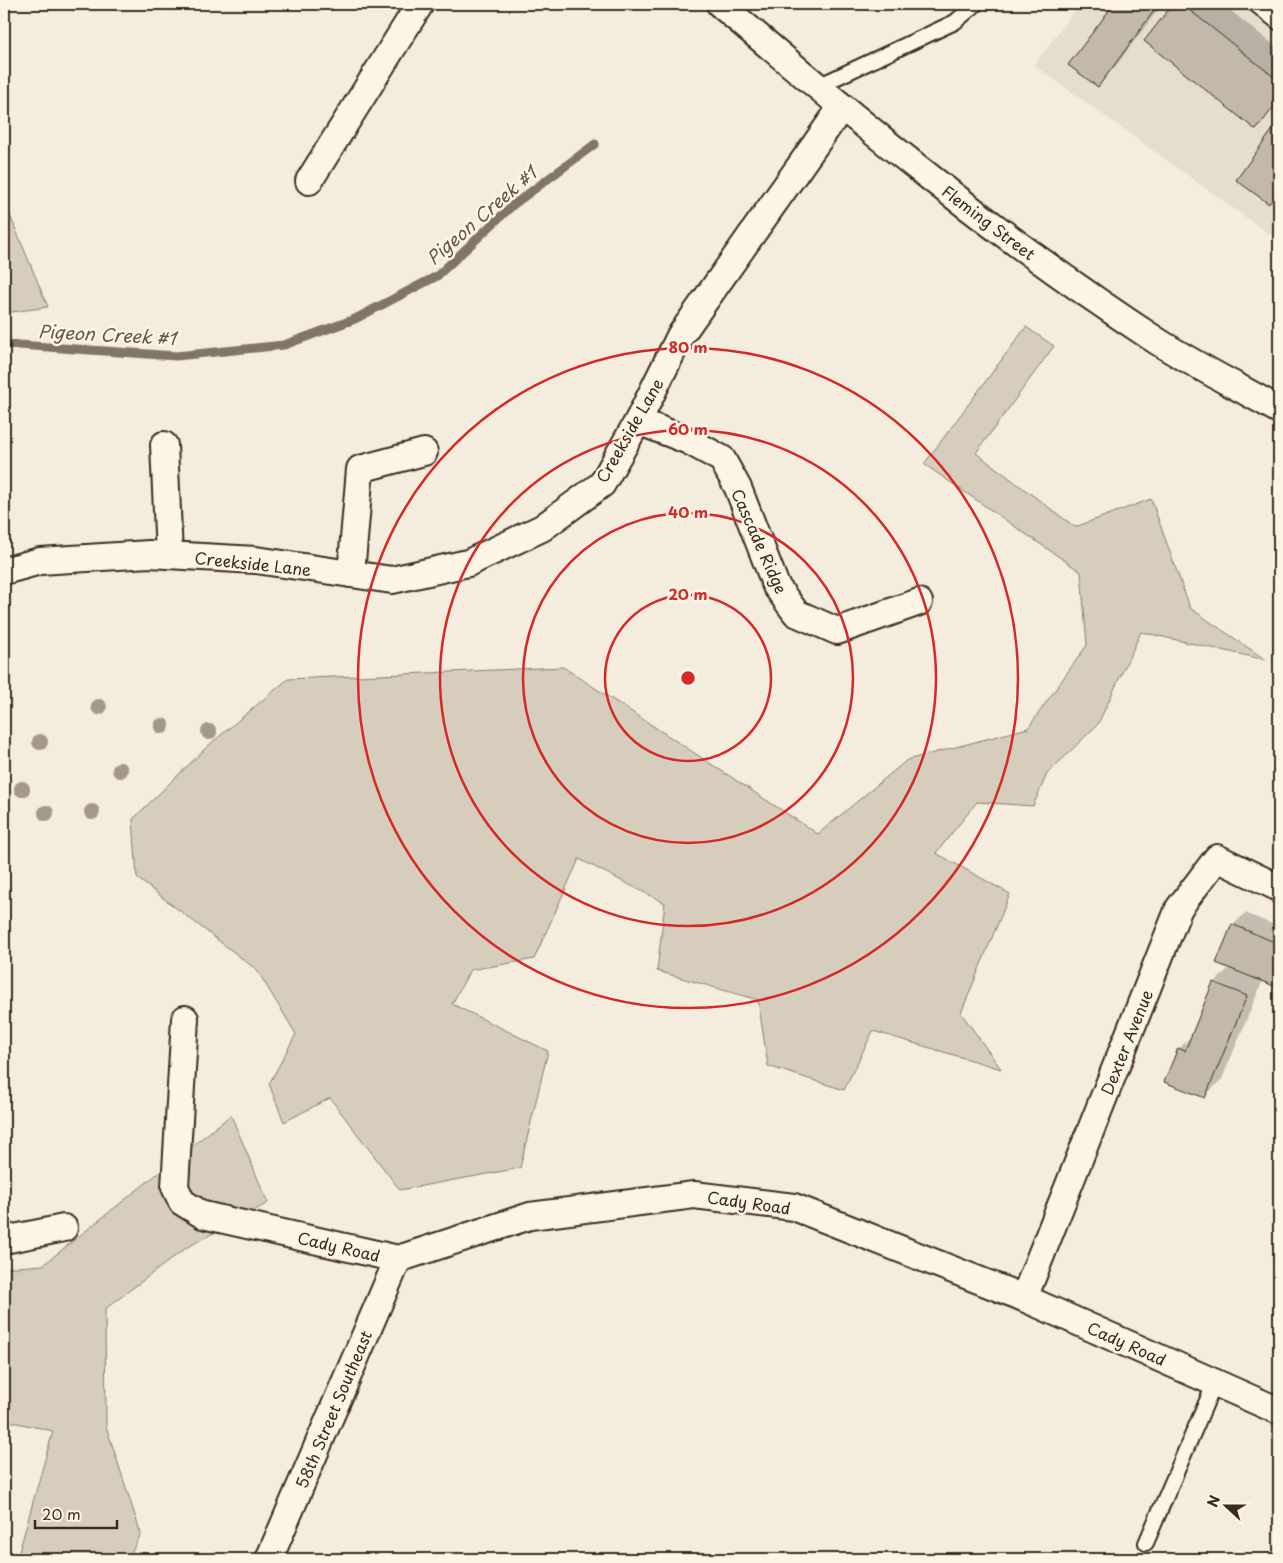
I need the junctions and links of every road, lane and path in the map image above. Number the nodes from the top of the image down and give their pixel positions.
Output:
1 (420, 4) edge
2 (720, 4) edge
3 (976, 4) edge
4 (1255, 4) edge
5 (1279, 23) edge
6 (816, 87) junction
7 (841, 108) junction
8 (309, 181) dead end
9 (1279, 410) edge
10 (638, 421) junction
11 (164, 445) dead end
12 (424, 452) dead end
13 (169, 555) junction
14 (4, 571) edge
15 (351, 574) junction
16 (919, 602) dead end
17 (1279, 888) edge
18 (185, 1019) dead end
19 (64, 1228) dead end
20 (4, 1240) edge
21 (398, 1259) junction
22 (1024, 1298) junction
23 (1215, 1382) junction
24 (1279, 1411) edge
25 (1146, 1543) dead end
26 (269, 1559) edge

1 - 8 street
2 - 6 street, Fleming Street
3 - 6 lane
4 - 5 lane
6 - 7 street, Fleming Street
7 - 9 street, Fleming Street
7 - 10 street, Creekside Lane
10 - 15 street, Creekside Lane
10 - 16 street, Cascade Ridge
11 - 13 street
12 - 15 street
13 - 14 street, Creekside Lane
13 - 15 street, Creekside Lane
17 - 22 street, Dexter Avenue
18 - 21 street, Cady Road
19 - 20 street
21 - 22 street, Cady Road
21 - 26 street, 58th Street Southeast
22 - 23 street, Cady Road
23 - 24 street, Cady Road
23 - 25 lane

